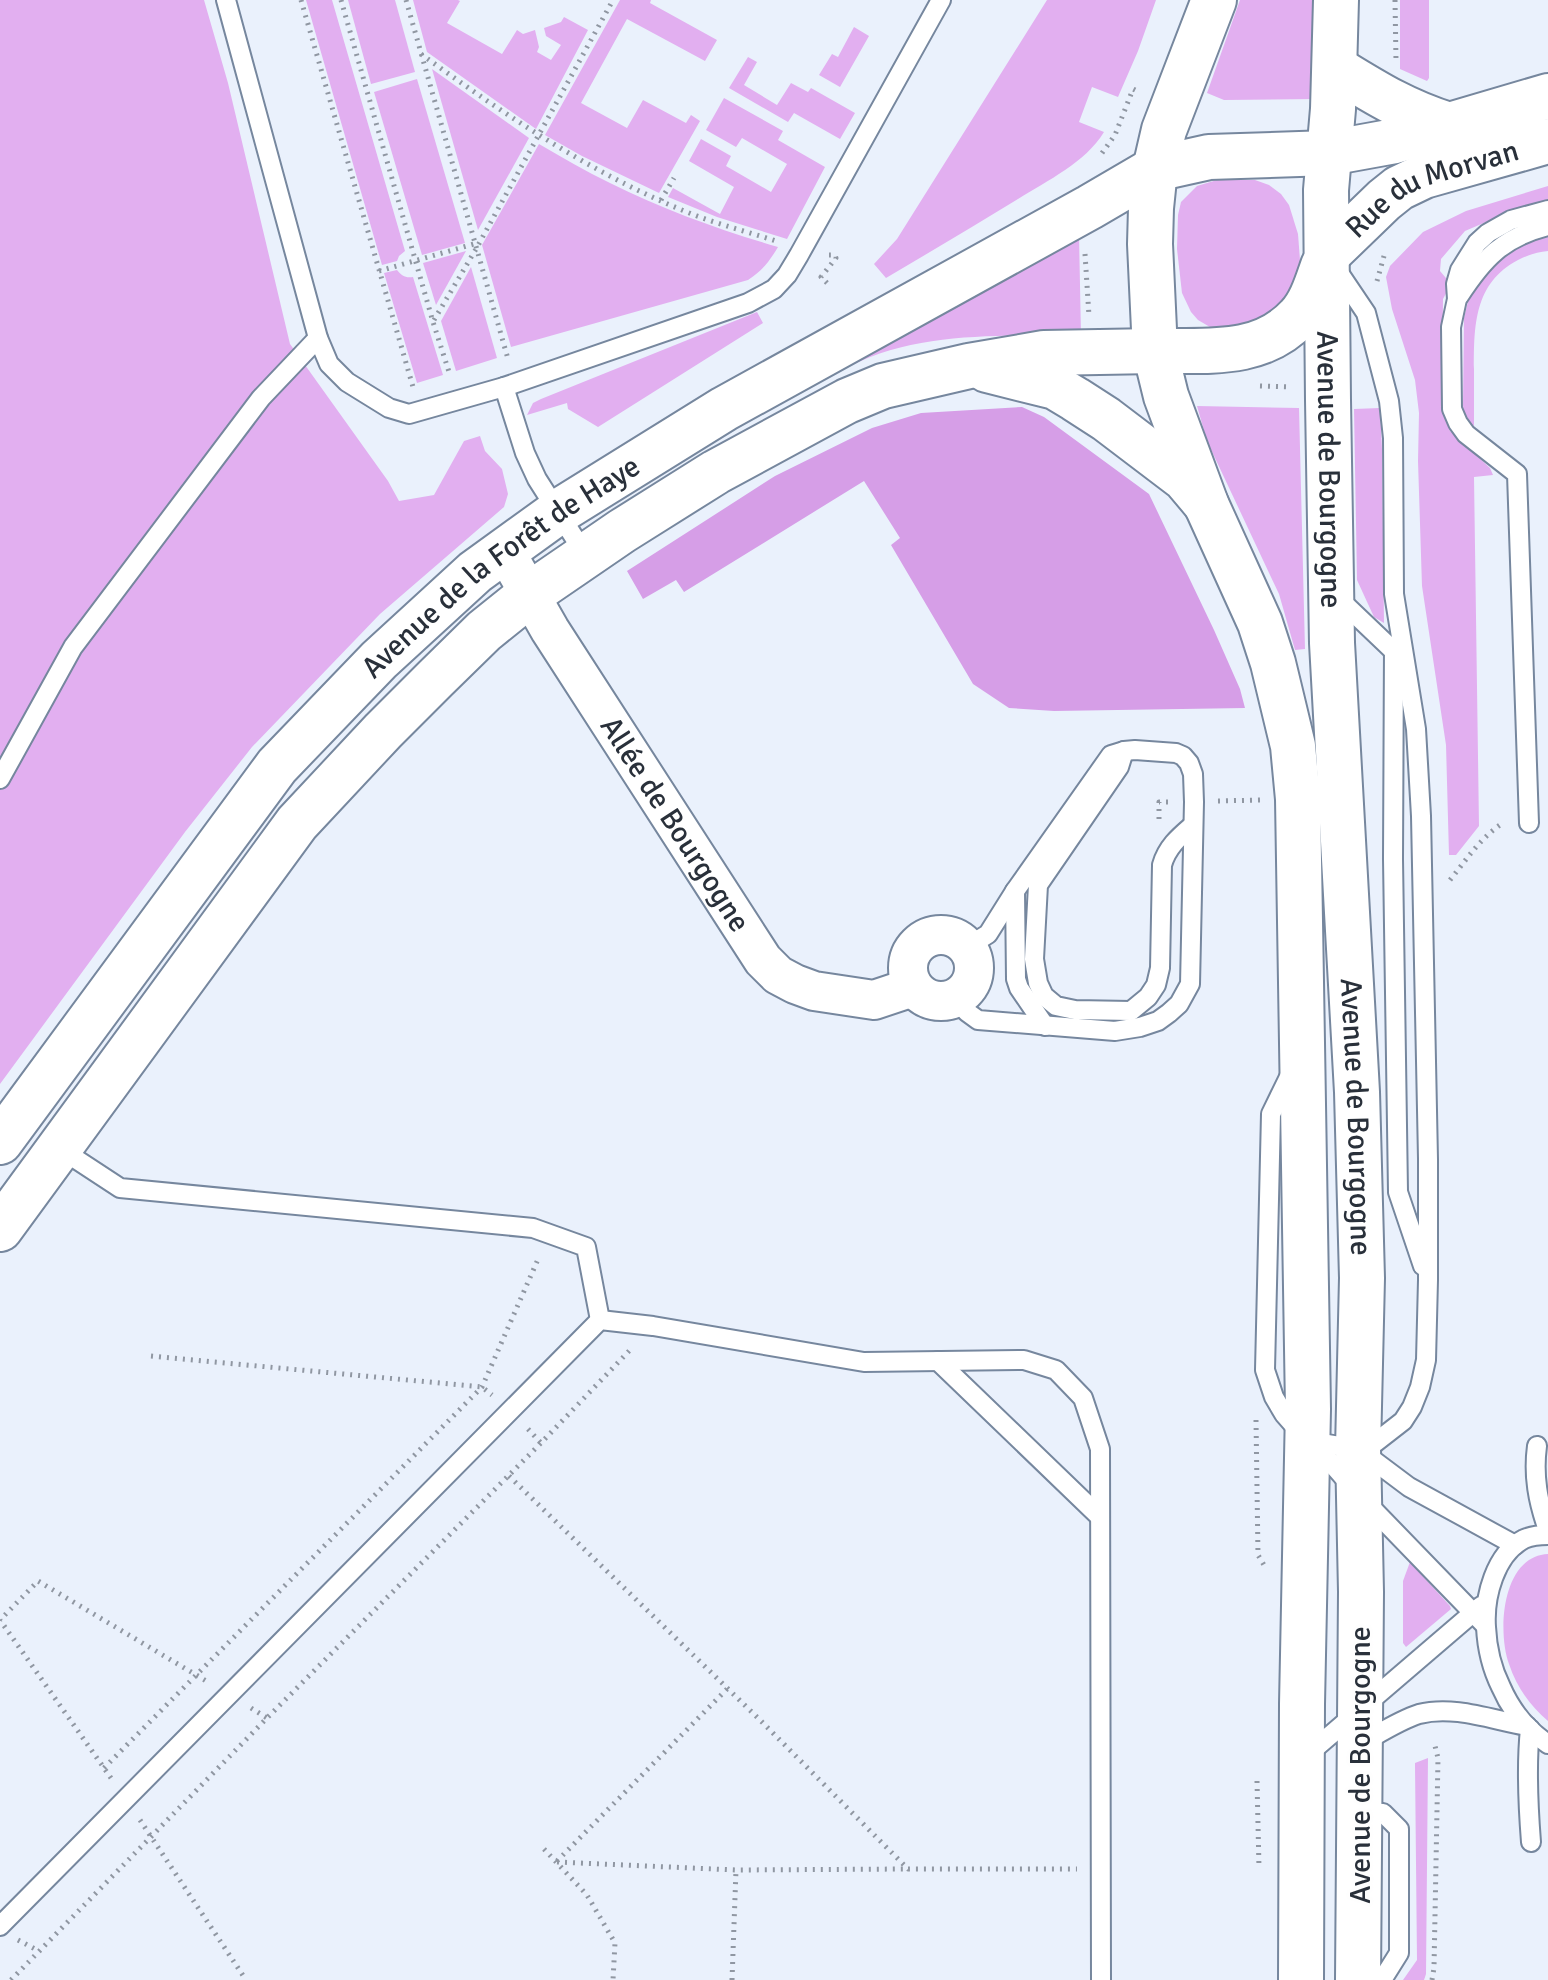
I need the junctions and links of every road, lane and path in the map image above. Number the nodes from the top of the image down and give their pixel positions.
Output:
1 (226, 0) edge
2 (301, 0) edge
3 (341, 0) edge
4 (406, 0) edge
5 (613, 0) edge
6 (941, 0) edge
7 (1214, 0) edge
8 (1336, 0) edge
9 (1395, 0) edge
10 (421, 54) junction
11 (1335, 68) junction
12 (1396, 68) dead end
13 (1548, 96) edge
14 (1449, 125) junction
15 (538, 136) junction
16 (1548, 141) edge
17 (1329, 153) junction
18 (1155, 169) junction
19 (674, 178) dead end
20 (661, 200) junction
21 (1548, 210) edge
22 (1077, 215) junction
23 (1548, 226) edge
24 (475, 246) junction
25 (799, 255) junction
26 (1327, 255) junction
27 (415, 261) junction
28 (1152, 263) junction
29 (379, 271) junction
30 (1457, 299) junction
31 (433, 322) junction
32 (318, 338) junction
33 (1233, 349) junction
34 (1155, 351) junction
35 (1091, 352) junction
36 (969, 366) junction
37 (510, 385) junction
38 (458, 400) junction
39 (420, 411) junction
40 (1206, 504) junction
41 (558, 512) junction
42 (505, 551) junction
43 (586, 556) junction
44 (1332, 593) junction
45 (530, 594) junction
46 (1399, 656) junction
47 (1124, 751) junction
48 (0, 779) edge
49 (1264, 800) dead end
50 (1179, 801) dead end
51 (1231, 801) dead end
52 (1529, 816) joint
53 (1159, 825) dead end
54 (1193, 825) junction
55 (1447, 882) dead end
56 (1015, 891) junction
57 (967, 947) junction
58 (913, 987) junction
59 (957, 998) junction
60 (1045, 1026) junction
61 (0, 1142) edge
62 (59, 1148) junction
63 (0, 1229) edge
64 (549, 1234) junction
65 (1428, 1280) junction
66 (600, 1320) junction
67 (653, 1326) junction
68 (151, 1356) dead end
69 (938, 1361) junction
70 (482, 1387) junction
71 (510, 1412) junction
72 (1255, 1412) dead end
73 (1308, 1437) junction
74 (541, 1443) junction
75 (1537, 1446) dead end
76 (1358, 1449) junction
77 (509, 1476) junction
78 (1360, 1496) junction
79 (1100, 1517) junction
80 (1548, 1532) edge
81 (1515, 1545) junction
82 (1272, 1566) dead end
83 (1480, 1619) junction
84 (196, 1675) junction
85 (728, 1688) junction
86 (229, 1695) junction
87 (267, 1718) junction
88 (1360, 1727) junction
89 (1528, 1728) junction
90 (1434, 1742) dead end
91 (1548, 1744) edge
92 (1301, 1761) junction
93 (104, 1768) junction
94 (126, 1799) junction
95 (1360, 1807) junction
96 (151, 1837) junction
97 (1531, 1842) dead end
98 (544, 1849) dead end
99 (557, 1862) junction
100 (908, 1869) junction
101 (1102, 1869) junction
102 (736, 1870) junction
103 (0, 1926) edge
104 (11, 1980) edge
105 (246, 1980) edge
106 (613, 1980) edge
107 (732, 1980) edge
108 (1101, 1980) edge
109 (1301, 1980) edge
110 (1358, 1980) edge
111 (1382, 1980) edge
112 (1432, 1980) edge

1 - 32 lane
2 - 29 path
3 - 27 path
4 - 10 path
5 - 15 path
6 - 25 lane
7 - 18 main road, Avenue de Bourgogne
8 - 11 main road, Avenue de Bourgogne
9 - 12 path
10 - 15 path
10 - 24 path
11 - 14 main road, Rue du Morvan
11 - 17 main road, Avenue de Bourgogne
13 - 14 main road, Rue du Morvan
14 - 17 main road, Rue du Morvan
15 - 20 path
15 - 24 path
16 - 26 main road, Rue du Morvan
17 - 18 main road
17 - 26 main road, Avenue de Bourgogne
18 - 22 main road, Avenue de la Forêt de Haye
18 - 28 main road, Avenue de Bourgogne
19 - 20 path
20 - 25 path
21 - 30 lane
22 - 35 path
22 - 41 main road, Avenue de la Forêt de Haye
23 - 30 lane
24 - 27 path
24 - 31 path
24 - 37 path
25 - 37 lane
26 - 33 main road, Avenue de Bourgogne
26 - 44 main road, Avenue de Bourgogne
26 - 46 lane
27 - 29 path
27 - 31 path
28 - 33 main road
28 - 34 main road, Avenue de Bourgogne
29 - 39 path
30 - 52 lane
31 - 38 path
32 - 39 lane
32 - 48 lane
33 - 34 main road, Avenue de Bourgogne
34 - 35 main road, Avenue de la Forêt de Haye
34 - 40 main road, Avenue de Bourgogne
35 - 36 main road, Avenue de la Forêt de Haye
36 - 40 main road, Avenue de la Forêt de Haye
36 - 43 main road, Avenue de la Forêt de Haye
37 - 38 lane
37 - 41 lane
38 - 39 lane
40 - 73 main road, Avenue de Bourgogne
41 - 42 main road, Avenue de la Forêt de Haye
41 - 43 lane
42 - 45 street, Allée de Bourgogne
42 - 61 main road, Avenue de la Forêt de Haye
43 - 45 main road, Avenue de la Forêt de Haye
44 - 46 lane
44 - 76 main road, Avenue de Bourgogne
45 - 58 street, Allée de Bourgogne
45 - 62 main road, Avenue de la Forêt de Haye
46 - 65 lane
46 - 65 lane
47 - 54 lane
47 - 54 lane
47 - 56 lane
49 - 51 path
50 - 53 path
52 - 55 path
54 - 60 lane
56 - 57 lane
56 - 60 lane
57 - 58 street
57 - 59 street
58 - 59 street
59 - 60 lane
62 - 63 main road, Avenue de la Forêt de Haye
62 - 64 lane
64 - 66 lane
64 - 70 path
65 - 76 lane
66 - 67 lane
66 - 71 lane
67 - 69 lane
67 - 74 path
68 - 70 path
69 - 79 lane
69 - 79 lane
70 - 71 path
70 - 84 path
71 - 74 path
71 - 86 lane
72 - 82 path
73 - 76 lane
73 - 78 lane
73 - 92 main road, Avenue de Bourgogne
74 - 77 path
75 - 80 lane
76 - 78 main road, Avenue de Bourgogne
76 - 81 lane
77 - 85 path
77 - 87 path
78 - 83 lane
78 - 88 main road, Avenue de Bourgogne
79 - 101 lane
80 - 81 lane
81 - 83 lane
83 - 88 lane
83 - 89 lane
84 - 86 path
84 - 93 path
84 - 93 path
85 - 99 path
85 - 100 path
86 - 87 path
86 - 94 lane
87 - 96 path
88 - 89 lane
88 - 92 lane
88 - 95 main road, Avenue de Bourgogne
89 - 91 lane
89 - 97 lane
90 - 112 path
92 - 109 main road, Avenue de Bourgogne
93 - 94 path
94 - 96 path
94 - 103 lane
95 - 110 main road, Avenue de Bourgogne
95 - 111 lane
96 - 104 path
96 - 105 path
98 - 99 path
99 - 102 path
99 - 106 path
100 - 101 path
100 - 102 path
101 - 108 lane
102 - 107 path

